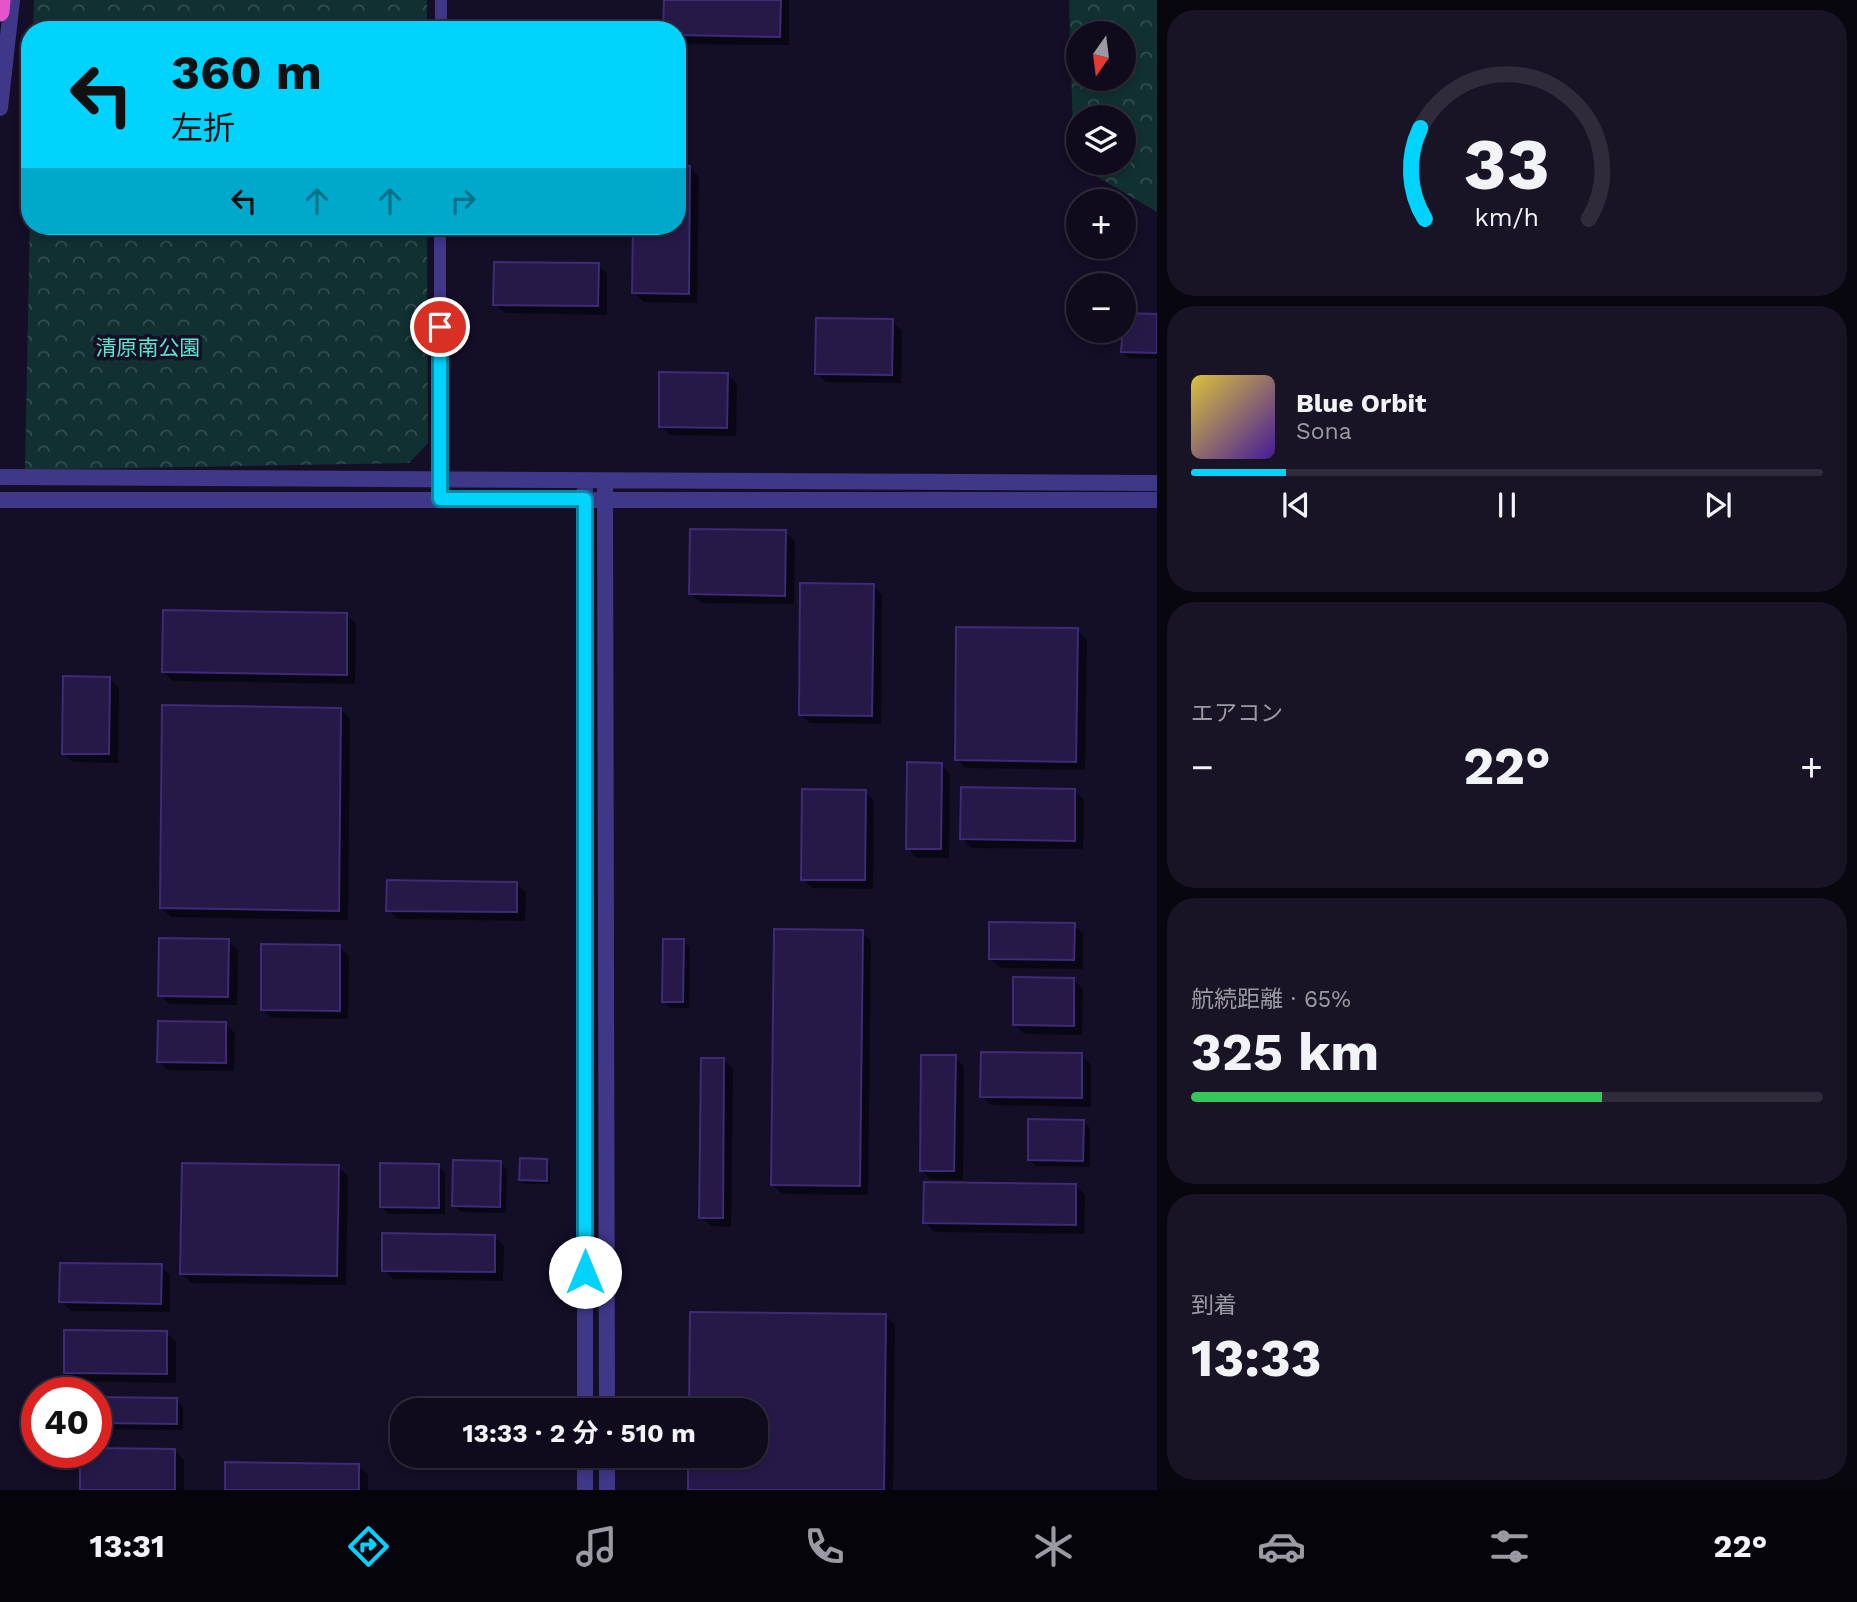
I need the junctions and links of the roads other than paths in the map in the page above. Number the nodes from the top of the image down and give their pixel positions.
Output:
1 (1, 0) edge
2 (12, 0) edge
3 (441, 0) edge
4 (0, 12) edge
5 (441, 21) edge
6 (0, 108) edge
7 (440, 235) edge
8 (0, 477) edge
9 (439, 479) junction
10 (585, 480) junction
11 (605, 480) junction
12 (1157, 483) edge
13 (440, 499) junction
14 (585, 499) junction
15 (605, 499) junction
16 (0, 500) edge
17 (1157, 500) edge
18 (585, 1398) edge
19 (607, 1398) edge
20 (585, 1468) edge
21 (607, 1468) edge
22 (585, 1490) edge
23 (607, 1490) edge

1 - 4 highway
2 - 6 street
3 - 5 street
7 - 9 street
8 - 9 street
9 - 10 street
9 - 13 street
10 - 11 street
10 - 14 street
11 - 12 street
11 - 15 street
13 - 14 street
13 - 16 street
14 - 15 street
14 - 18 street
15 - 17 street
15 - 19 street
20 - 22 street
21 - 23 street

